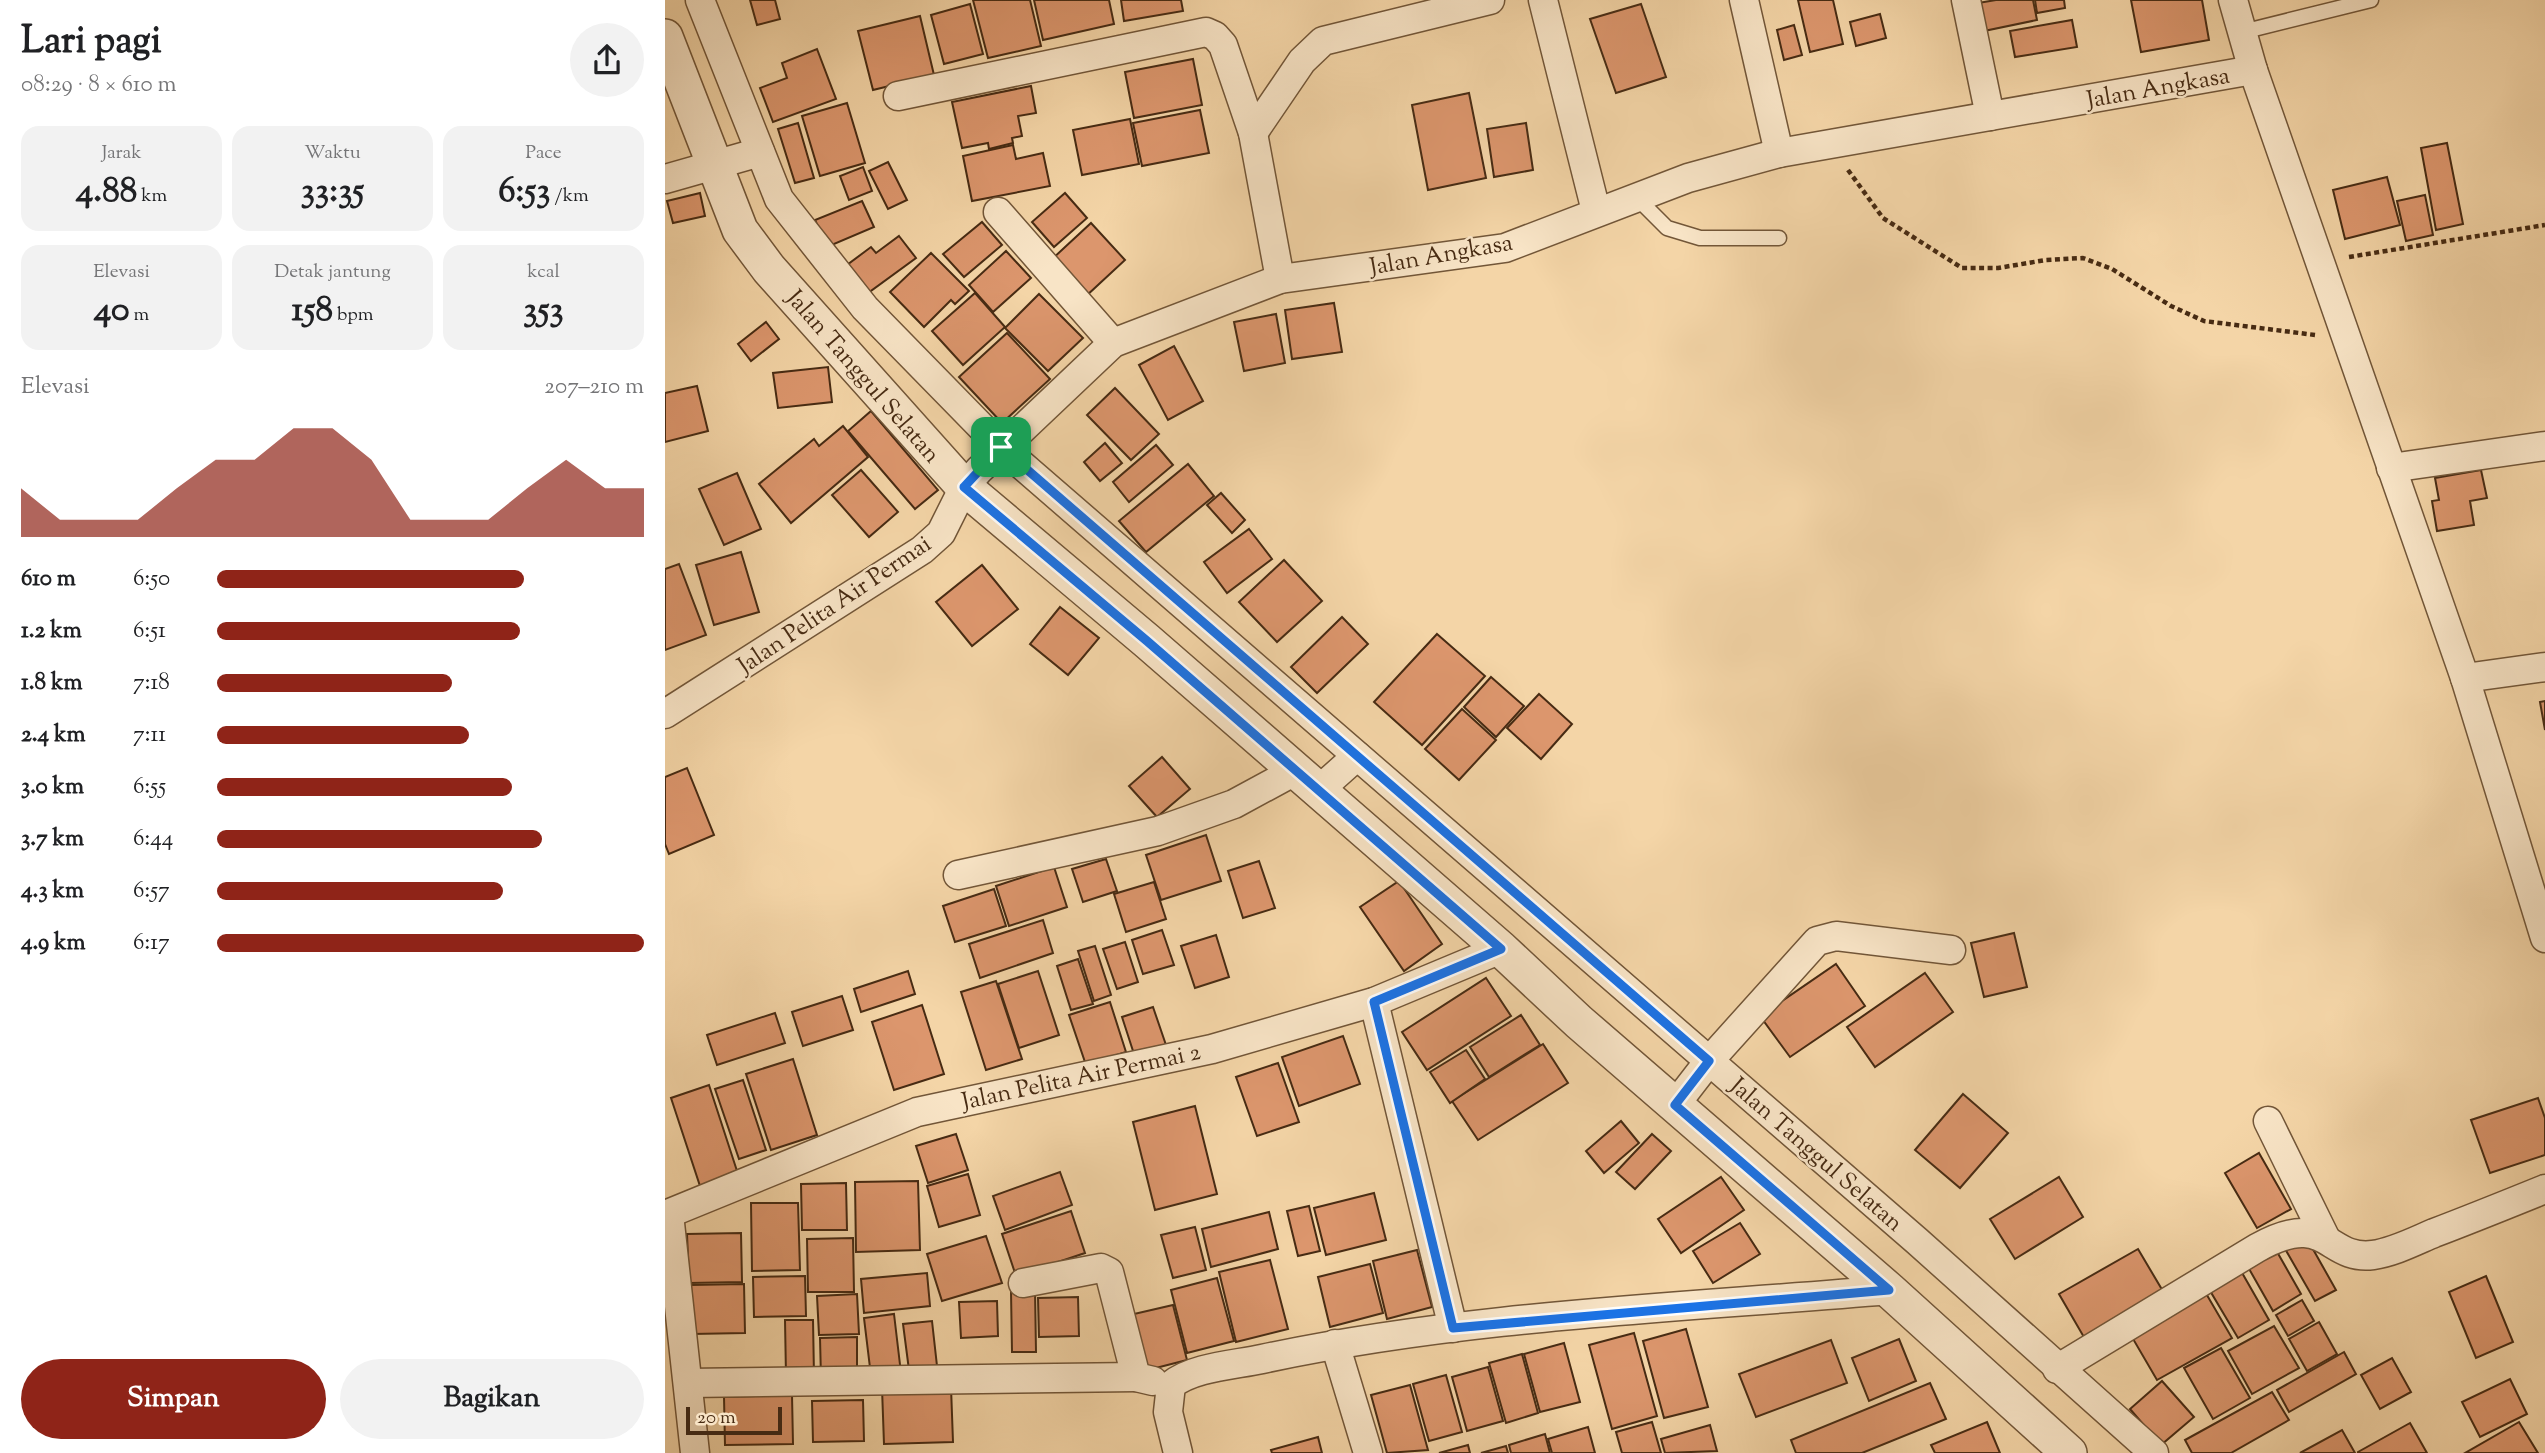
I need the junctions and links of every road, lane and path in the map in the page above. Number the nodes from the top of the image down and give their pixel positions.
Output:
1 (700, 0) edge
2 (1490, 0) edge
3 (1543, 0) edge
4 (1744, 0) edge
5 (1966, 0) edge
6 (2233, 0) edge
7 (2371, 0) edge
8 (2242, 32) junction
9 (665, 37) edge
10 (2253, 70) junction
11 (898, 96) dead end
12 (1990, 117) junction
13 (1252, 133) junction
14 (1828, 144) junction
15 (760, 152) junction
16 (1779, 153) junction
17 (714, 165) junction
18 (665, 179) edge
19 (1636, 197) junction
20 (1596, 211) junction
21 (998, 212) dead end
22 (2545, 225) edge
23 (1779, 238) dead end
24 (2320, 262) junction
25 (1279, 279) junction
26 (2347, 339) junction
27 (1113, 343) junction
28 (2545, 446) edge
29 (985, 465) junction
30 (2391, 468) junction
31 (2545, 667) edge
32 (2465, 678) junction
33 (665, 714) edge
34 (1357, 756) junction
35 (1307, 780) junction
36 (958, 875) dead end
37 (2545, 938) edge
38 (1501, 949) junction
39 (1951, 950) dead end
40 (1374, 1002) junction
41 (1709, 1061) junction
42 (1675, 1105) junction
43 (2268, 1121) dead end
44 (2545, 1189) edge
45 (667, 1214) edge
46 (2325, 1237) junction
47 (1023, 1283) dead end
48 (1889, 1290) junction
49 (1453, 1328) junction
50 (1335, 1344) junction
51 (2057, 1369) junction
52 (1136, 1377) junction
53 (688, 1383) junction
54 (1171, 1385) junction
55 (695, 1453) edge
56 (1178, 1453) edge
57 (1368, 1453) edge
58 (2069, 1453) edge
59 (2154, 1453) edge

1 - 15 street, Jalan Tanggul Selatan
2 - 13 street
3 - 20 street
4 - 16 street
5 - 12 street
6 - 8 street, Jalan Angkasa
7 - 8 lane
8 - 10 street, Jalan Angkasa
9 - 17 street, Jalan Tanggul Selatan
10 - 12 street, Jalan Angkasa
10 - 24 street
11 - 13 street
12 - 14 street, Jalan Angkasa
13 - 25 street
14 - 16 street, Jalan Angkasa
14 - 26 path
15 - 17 street
15 - 29 street, Jalan Tanggul Selatan
16 - 19 street, Jalan Angkasa
17 - 18 street
17 - 29 street, Jalan Tanggul Selatan
19 - 20 street, Jalan Angkasa
19 - 23 lane
20 - 25 street, Jalan Angkasa
21 - 27 street
22 - 24 path
24 - 26 street
25 - 27 street, Jalan Angkasa
26 - 30 street
27 - 29 street, Jalan Angkasa
28 - 30 street
29 - 33 street, Jalan Pelita Air Permai
29 - 34 street, Jalan Tanggul Selatan
29 - 35 street, Jalan Tanggul Selatan
30 - 32 street
31 - 32 street
32 - 37 street
34 - 35 street
34 - 41 street, Jalan Tanggul Selatan
35 - 36 street
35 - 38 street, Jalan Tanggul Selatan
38 - 40 street, Jalan Pelita Air Permai 2
38 - 42 street, Jalan Tanggul Selatan
39 - 41 street
40 - 45 street, Jalan Pelita Air Permai 2
40 - 49 street
41 - 42 street
41 - 51 street, Jalan Tanggul Selatan
42 - 48 street, Jalan Tanggul Selatan
43 - 46 street
44 - 46 street
45 - 53 street
46 - 51 street
47 - 52 street
48 - 49 street
48 - 58 street, Jalan Tanggul Selatan
49 - 50 street
50 - 54 street
50 - 57 street
51 - 59 street, Jalan Tanggul Selatan
52 - 53 street
52 - 54 street
53 - 55 street
54 - 56 street

